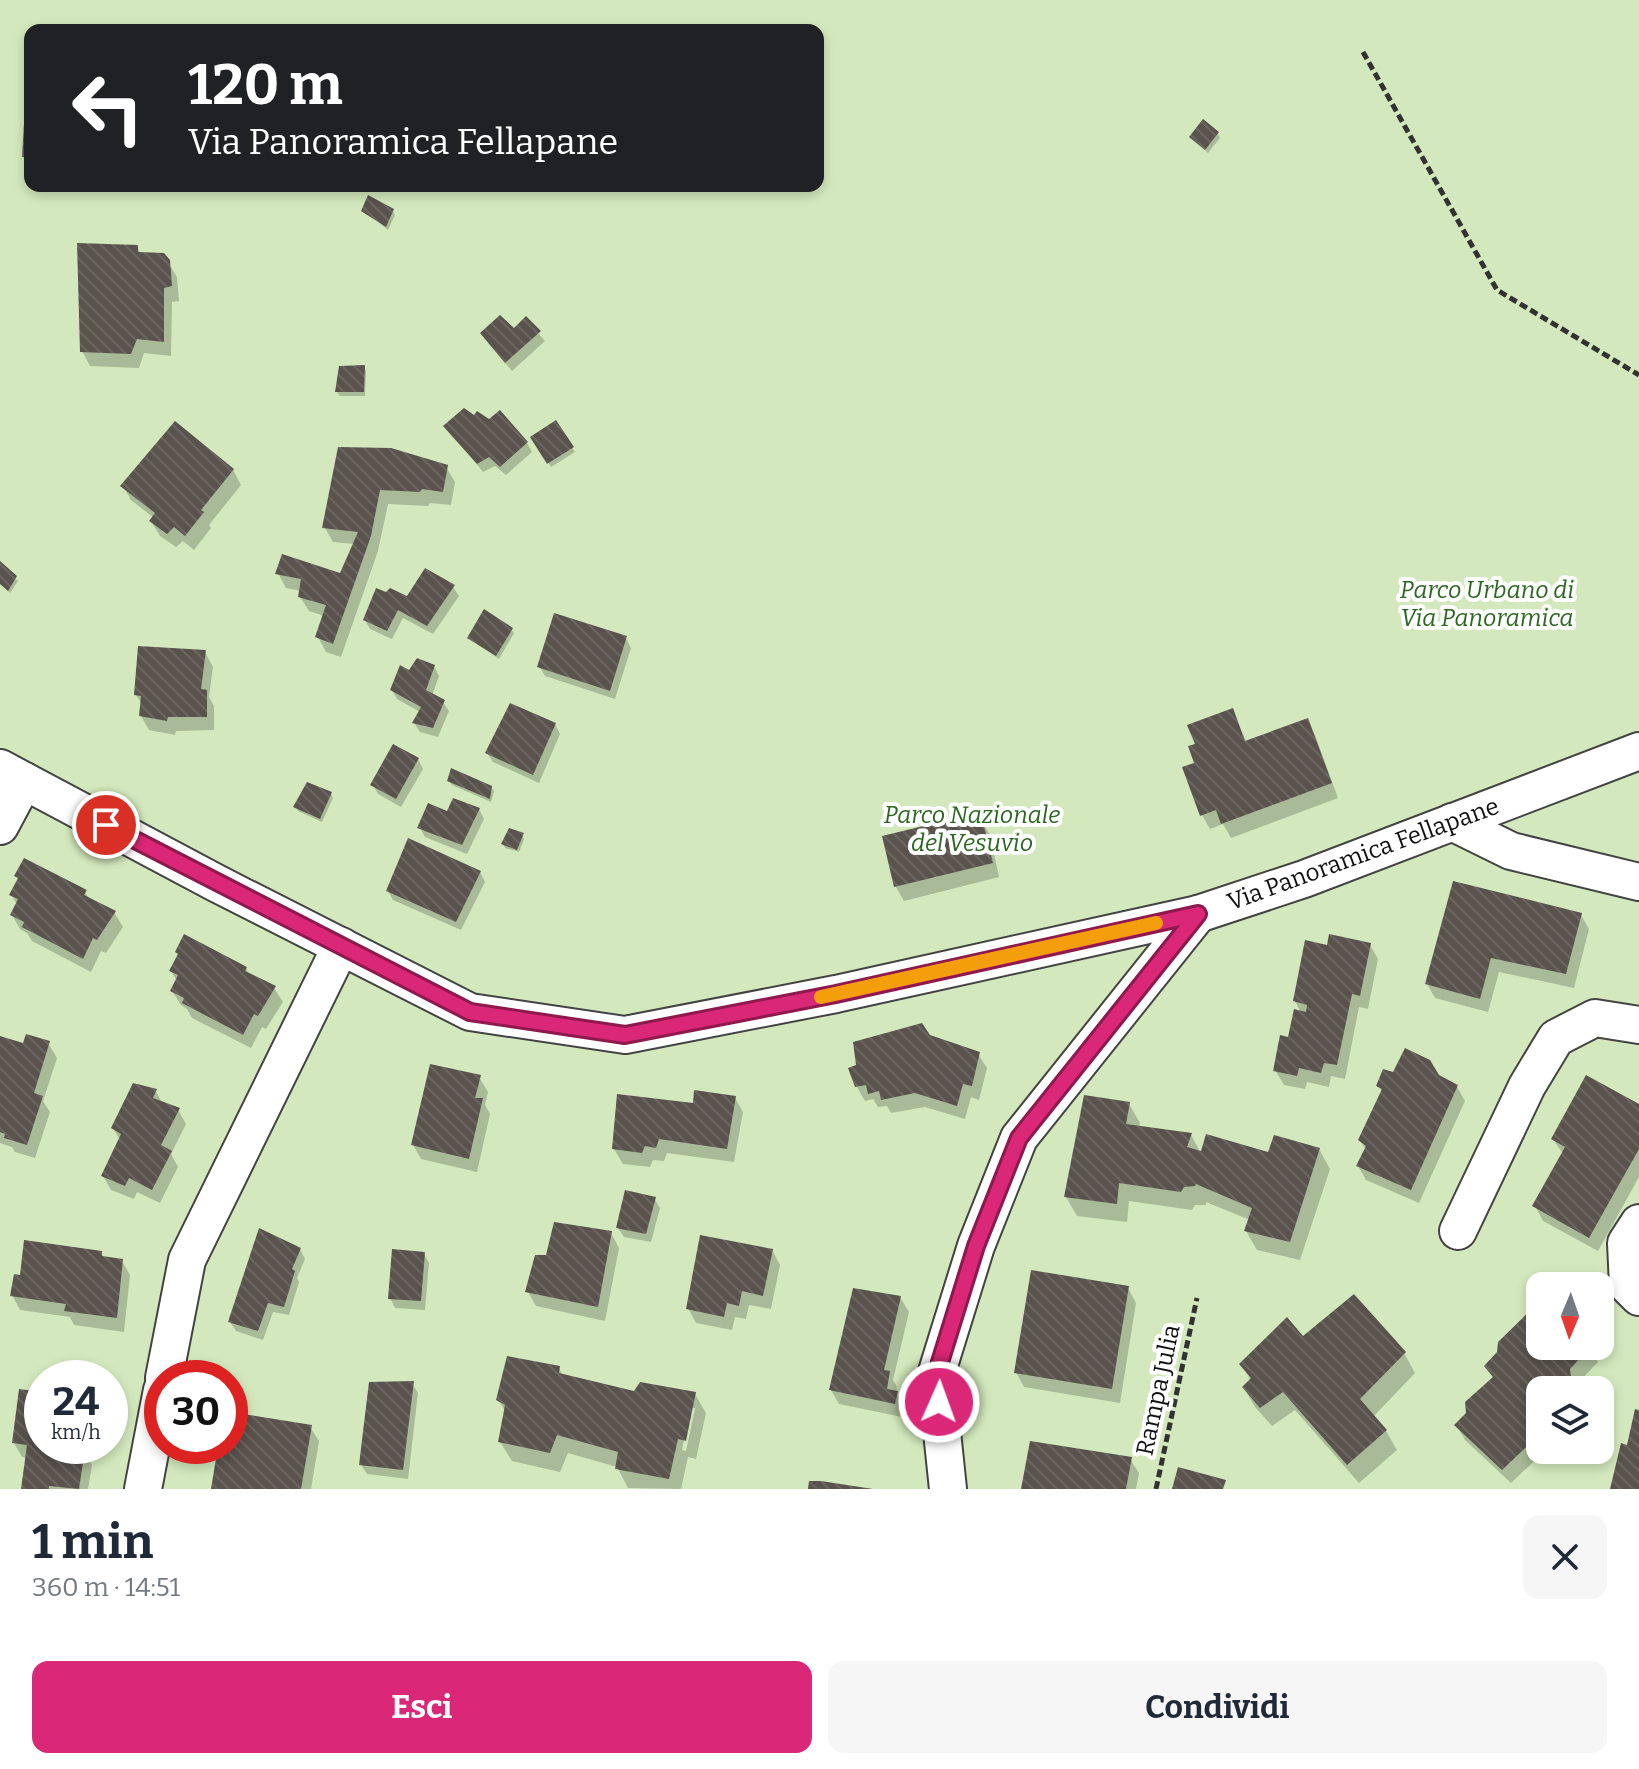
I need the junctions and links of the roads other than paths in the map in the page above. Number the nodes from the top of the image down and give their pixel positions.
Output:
1 (1639, 751) edge
2 (12, 774) edge
3 (1452, 822) junction
4 (0, 826) edge
5 (1639, 882) edge
6 (1198, 914) junction
7 (341, 946) junction
8 (1639, 1025) edge
9 (1639, 1223) edge
10 (1458, 1231) dead end
11 (1639, 1297) edge
12 (168, 1360) edge
13 (148, 1464) edge
14 (143, 1489) edge
15 (948, 1489) edge

1 - 3 street, Via Panoramica Fellapane
2 - 4 street
2 - 7 street, Via Panoramica Fellapane
3 - 5 street
3 - 6 street, Via Panoramica Fellapane
6 - 7 street, Via Panoramica Fellapane
6 - 15 street
7 - 12 street
8 - 10 street
9 - 11 street
13 - 14 street

